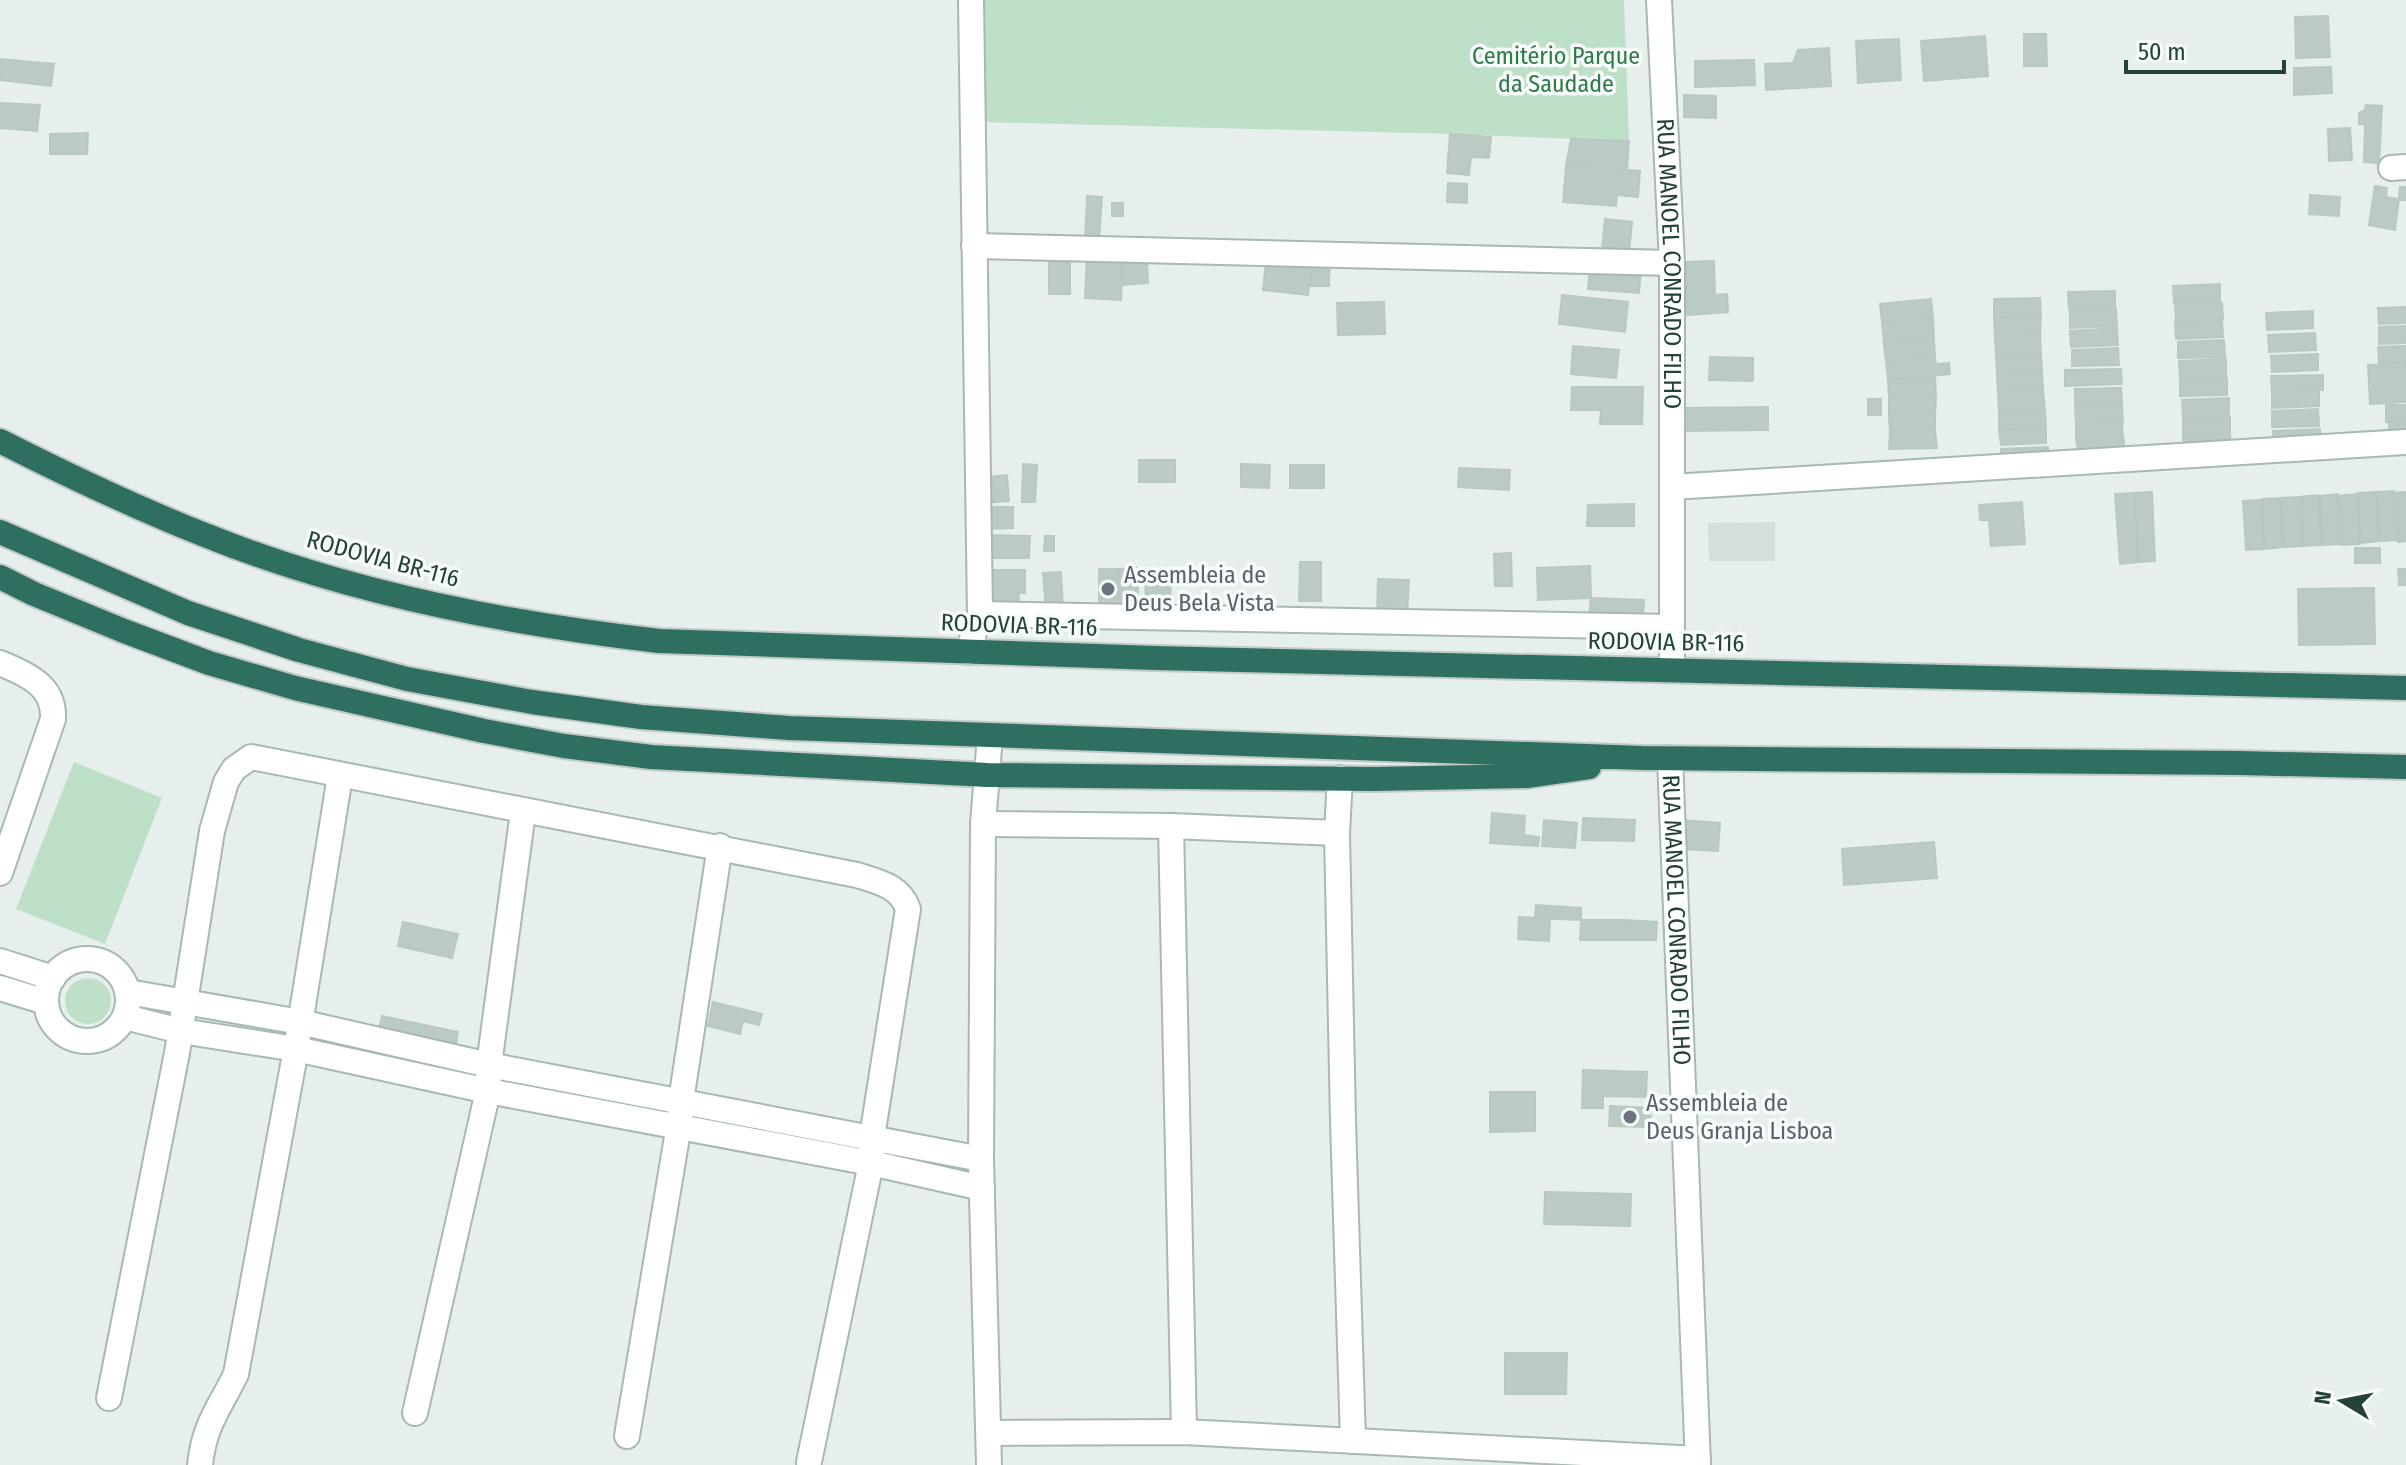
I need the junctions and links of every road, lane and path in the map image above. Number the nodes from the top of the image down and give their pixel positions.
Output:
1 (971, 0) edge
2 (1659, 0) edge
3 (974, 246) junction
4 (1672, 263) junction
5 (0, 441) edge
6 (2406, 442) edge
7 (1672, 487) junction
8 (0, 532) edge
9 (0, 577) edge
10 (980, 614) junction
11 (1671, 627) junction
12 (968, 652) junction
13 (0, 663) edge
14 (1672, 670) junction
15 (2406, 688) edge
16 (990, 736) junction
17 (1642, 758) junction
18 (1670, 758) junction
19 (2406, 767) edge
20 (987, 775) junction
21 (340, 776) junction
22 (1340, 778) junction
23 (523, 812) junction
24 (983, 824) junction
25 (1171, 826) junction
26 (1337, 833) junction
27 (720, 846) junction
28 (0, 873) edge
29 (0, 961) edge
30 (53, 978) junction
31 (0, 988) edge
32 (128, 992) junction
33 (46, 1002) junction
34 (184, 1002) junction
35 (125, 1017) junction
36 (300, 1022) junction
37 (181, 1031) junction
38 (296, 1049) junction
39 (489, 1065) junction
40 (488, 1091) junction
41 (680, 1113) junction
42 (872, 1137) junction
43 (981, 1159) junction
44 (871, 1163) junction
45 (982, 1188) junction
46 (109, 1398) dead end
47 (415, 1413) dead end
48 (1184, 1432) junction
49 (989, 1433) junction
50 (627, 1436) dead end
51 (1353, 1441) junction
52 (809, 1462) dead end
53 (1698, 1462) edge
54 (200, 1465) edge
55 (989, 1465) edge

1 - 3 street
2 - 4 street, RUA MANOEL CONRADO FILHO
3 - 4 street
3 - 10 street
4 - 7 street, RUA MANOEL CONRADO FILHO
5 - 12 highway, RODOVIA BR-116
6 - 7 street
7 - 11 street, RUA MANOEL CONRADO FILHO
8 - 16 highway
9 - 20 highway
10 - 11 street
10 - 12 street
11 - 14 street, RUA MANOEL CONRADO FILHO
12 - 14 highway, RODOVIA BR-116
13 - 28 street
14 - 15 highway, RODOVIA BR-116
16 - 17 highway
16 - 20 street
17 - 18 highway
17 - 22 highway
18 - 19 highway
18 - 53 street, RUA MANOEL CONRADO FILHO
20 - 22 highway
20 - 24 street
21 - 23 street
21 - 34 street
21 - 36 street
22 - 26 street
23 - 27 street
23 - 39 street
24 - 25 street
24 - 43 street
25 - 26 street
25 - 48 street
26 - 51 street
27 - 41 street
27 - 42 street
29 - 30 street
30 - 32 street
30 - 33 street
31 - 33 street
32 - 34 street
32 - 35 street
33 - 35 street
34 - 36 street
34 - 37 street
35 - 37 street
36 - 38 street
36 - 39 street
37 - 38 street
37 - 46 street
38 - 40 street
38 - 54 street
39 - 40 street
39 - 41 street
40 - 41 street
40 - 47 street
41 - 42 street
41 - 44 street
41 - 50 street
42 - 43 street
42 - 44 street
43 - 45 street
44 - 45 street
44 - 52 street
45 - 49 street
48 - 49 street
48 - 51 street
49 - 55 street
51 - 53 street

